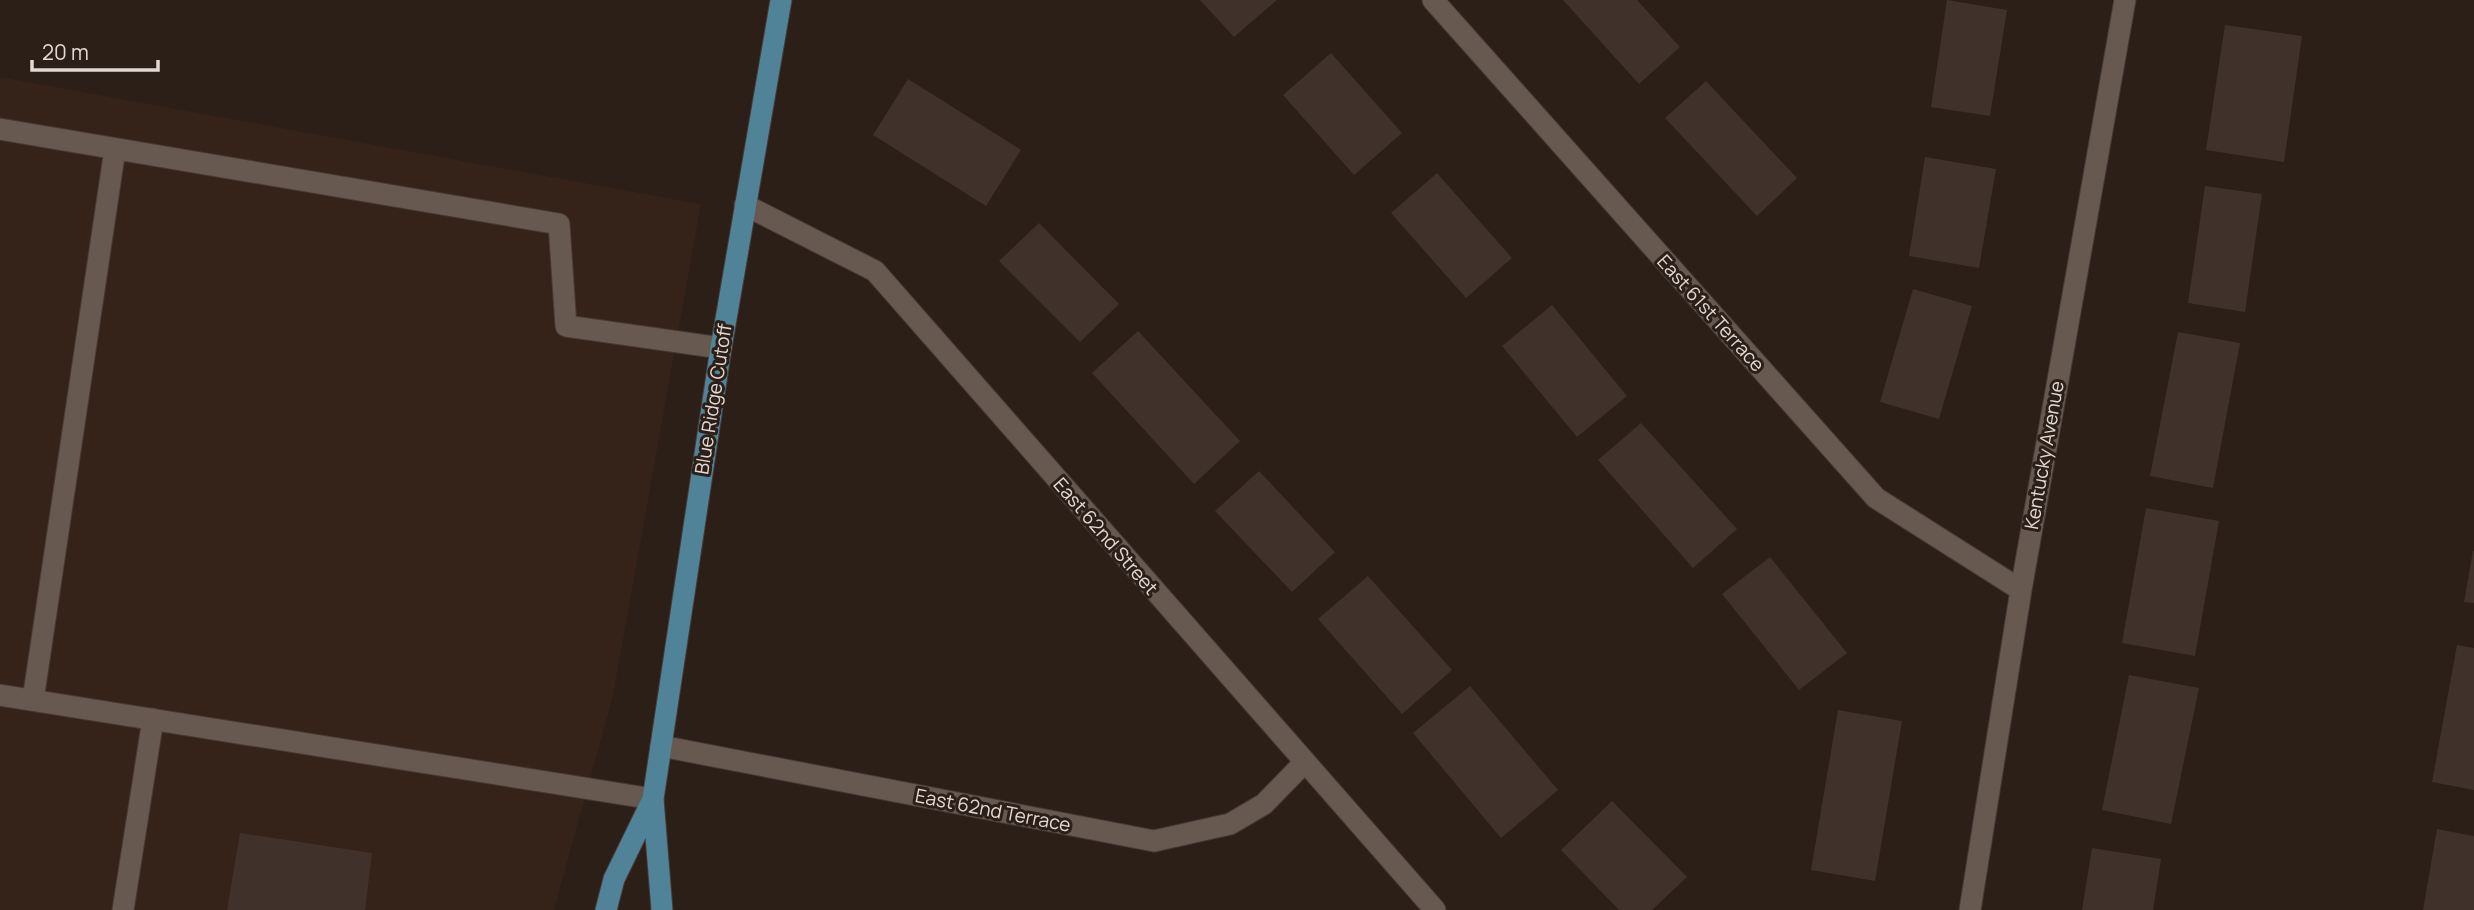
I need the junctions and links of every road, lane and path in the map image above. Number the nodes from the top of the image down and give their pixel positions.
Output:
1 (781, 0) edge
2 (1433, 0) edge
3 (2125, 0) edge
4 (0, 129) edge
5 (116, 149) junction
6 (745, 205) junction
7 (720, 348) junction
8 (2021, 590) junction
9 (0, 695) edge
10 (33, 700) junction
11 (153, 719) junction
12 (661, 747) junction
13 (1304, 764) junction
14 (653, 799) junction
15 (123, 910) edge
16 (606, 910) edge
17 (662, 910) edge
18 (1435, 910) edge
19 (1970, 910) edge

1 - 6 main road, Blue Ridge Cutoff
2 - 8 street, East 61st Terrace
3 - 8 street, Kentucky Avenue
4 - 5 street
5 - 7 street
5 - 10 street
6 - 7 main road, Blue Ridge Cutoff
6 - 13 street, East 62nd Street
7 - 12 main road, Blue Ridge Cutoff
8 - 19 street, Kentucky Avenue
9 - 10 street
10 - 11 street
11 - 14 street
11 - 15 street
12 - 13 street, East 62nd Terrace
12 - 14 main road, Blue Ridge Cutoff
13 - 18 street, East 62nd Street
14 - 16 main road, Blue Ridge Cutoff
14 - 17 main road, Blue Ridge Cutoff

